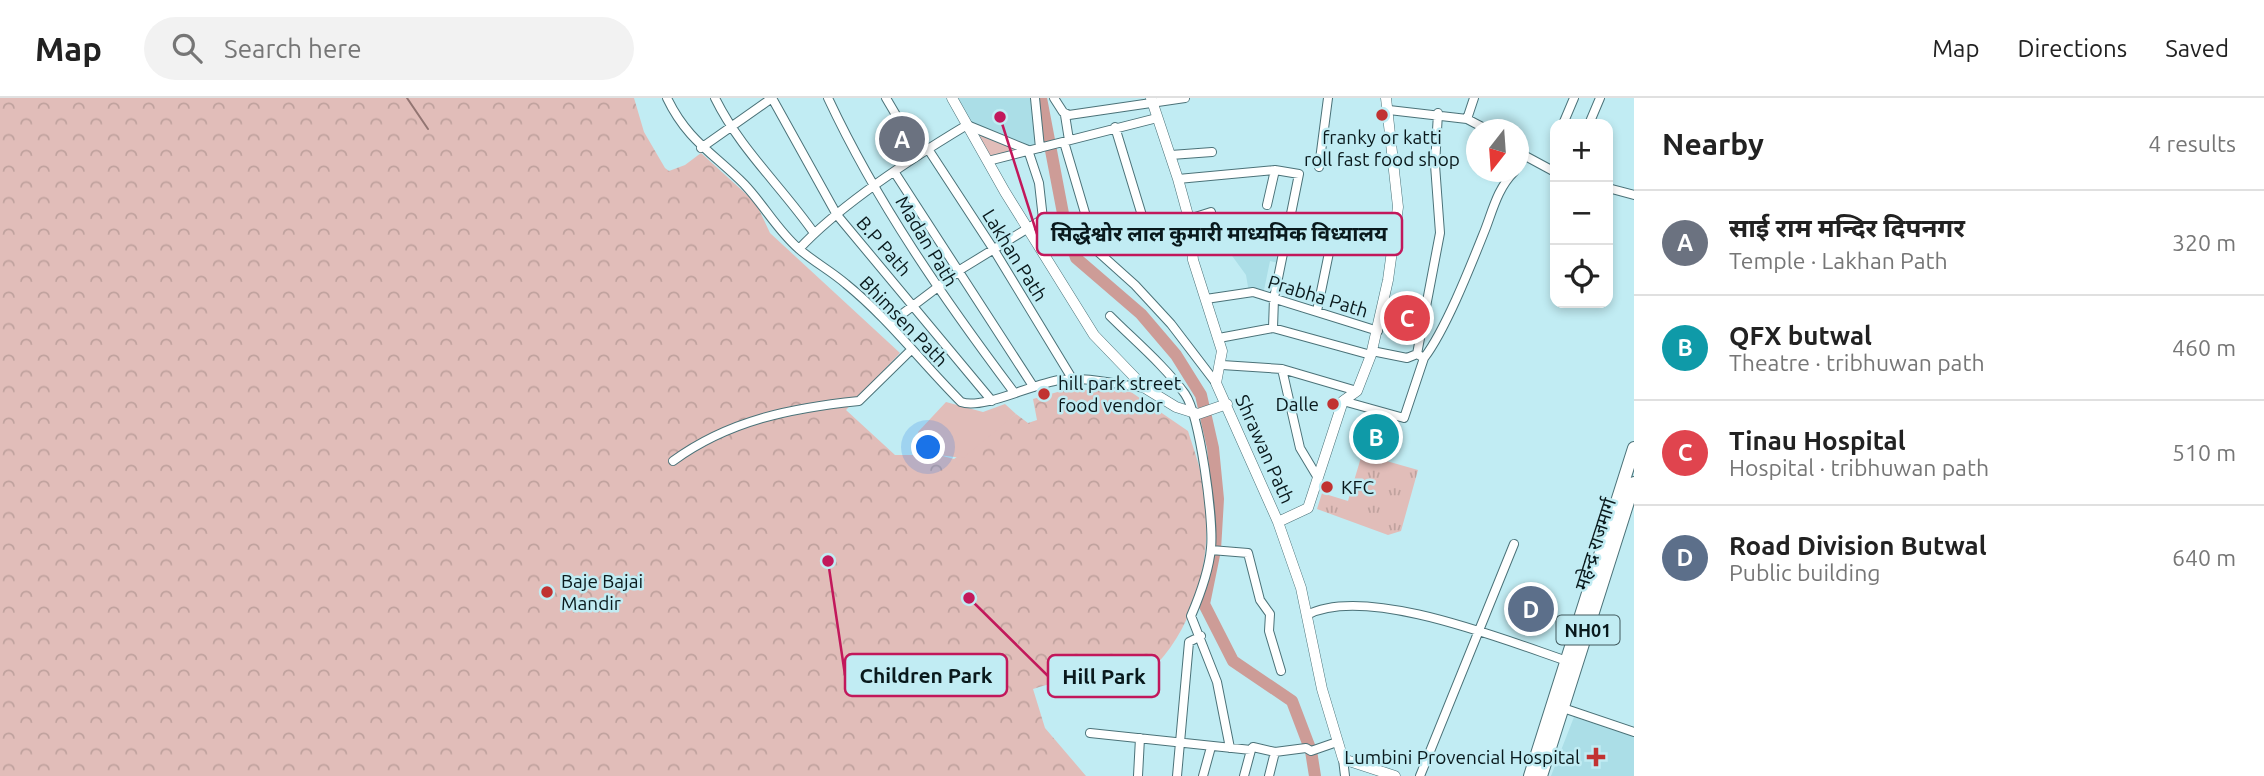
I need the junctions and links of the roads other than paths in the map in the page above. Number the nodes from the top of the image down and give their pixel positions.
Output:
1 (667, 98) edge
2 (715, 98) edge
3 (772, 98) edge
4 (828, 98) edge
5 (886, 98) edge
6 (952, 98) edge
7 (1035, 98) edge
8 (1054, 98) edge
9 (1185, 98) edge
10 (1328, 98) edge
11 (1386, 98) edge
12 (1474, 98) edge
13 (1574, 98) edge
14 (1600, 98) edge
15 (1151, 100) edge
16 (1390, 110) junction
17 (1438, 113) junction
18 (1065, 115) junction
19 (1157, 118) junction
20 (1467, 119) joint
21 (1565, 119) edge
22 (1591, 119) edge
23 (967, 125) junction
24 (1115, 127) junction
25 (730, 128) junction
26 (1064, 142) junction
27 (701, 148) junction
28 (1040, 148) junction
29 (1028, 150) junction
30 (923, 151) junction
31 (1212, 152) dead end
32 (1171, 155) junction
33 (1529, 159) edge
34 (988, 162) junction
35 (1319, 167) dead end
36 (1275, 170) junction
37 (1550, 170) edge
38 (895, 173) junction
39 (1178, 179) junction
40 (1505, 182) edge
41 (876, 185) junction
42 (1613, 189) edge
43 (1634, 195) edge
44 (1267, 205) dead end
45 (1211, 212) dead end
46 (837, 215) junction
47 (1189, 219) junction
48 (1144, 222) junction
49 (1028, 226) junction
50 (814, 233) junction
51 (1332, 238) dead end
52 (1091, 239) junction
53 (799, 249) junction
54 (994, 250) junction
55 (958, 272) junction
56 (938, 288) junction
57 (1274, 298) junction
58 (1206, 299) junction
59 (914, 304) junction
60 (1317, 311) junction
61 (1110, 316) dead end
62 (889, 324) junction
63 (1273, 328) junction
64 (1378, 331) junction
65 (1219, 338) junction
66 (910, 351) junction
67 (1371, 353) junction
68 (1420, 356) junction
69 (1222, 365) junction
70 (1282, 369) junction
71 (1073, 380) junction
72 (1216, 383) junction
73 (1033, 386) junction
74 (1146, 388) junction
75 (1013, 391) junction
76 (1357, 391) junction
77 (992, 401) junction
78 (1343, 401) junction
79 (1227, 404) junction
80 (1195, 414) junction
81 (1634, 449) edge
82 (673, 461) dead end
83 (1318, 478) junction
84 (1634, 483) edge
85 (1278, 522) junction
86 (1514, 544) dead end
87 (1211, 550) junction
88 (1307, 615) junction
89 (1478, 632) junction
90 (1201, 636) junction
91 (1567, 661) junction
92 (1281, 671) dead end
93 (1563, 708) junction
94 (1634, 732) edge
95 (1090, 733) dead end
96 (1140, 738) junction
97 (1337, 742) junction
98 (1178, 743) junction
99 (1211, 747) junction
100 (1230, 748) junction
101 (1251, 750) junction
102 (1275, 752) junction
103 (1343, 759) junction
104 (1138, 776) edge
105 (1178, 776) edge
106 (1203, 776) edge
107 (1244, 776) edge
108 (1269, 776) edge
109 (1345, 776) edge
110 (1395, 776) edge
111 (1420, 776) edge
112 (1530, 776) edge
113 (1541, 776) edge

1 - 27 street, Bhimsen Path
2 - 25 street
3 - 25 street
3 - 46 street, B.P Path
4 - 41 street, Madan Path
5 - 30 street, Lakhan Path
6 - 23 street
7 - 28 street
8 - 18 street
9 - 15 street
10 - 35 street
11 - 16 street
12 - 20 street
13 - 21 street
14 - 22 street
15 - 18 street
15 - 19 street
16 - 17 street
16 - 64 street
17 - 20 street
17 - 68 street
18 - 26 street, Shrawan Path
19 - 24 street
19 - 32 street
23 - 29 street
23 - 30 street
23 - 34 street
24 - 26 street
24 - 48 street
25 - 27 street
25 - 50 street
26 - 28 street
26 - 52 street, Shrawan Path
27 - 53 street, Bhimsen Path
28 - 29 street
29 - 34 street
29 - 49 street
30 - 38 street
30 - 54 street, Lakhan Path
31 - 32 street
32 - 39 street
33 - 37 street
34 - 49 street
36 - 39 street
36 - 44 street
36 - 57 street
38 - 41 street
38 - 55 street
39 - 47 street
40 - 68 street
41 - 46 street
41 - 56 street, Madan Path
42 - 43 street
45 - 47 street
46 - 50 street
46 - 59 street, B.P Path
47 - 48 street
47 - 58 street
48 - 52 street
49 - 54 street
49 - 74 street
50 - 53 street
51 - 60 street
52 - 72 street, Shrawan Path
53 - 62 street, Bhimsen Path
54 - 55 street
54 - 71 street, Lakhan Path
55 - 56 street
55 - 73 street
56 - 59 street
56 - 75 street, Madan Path
57 - 58 street, Prabha Path
57 - 60 street, Prabha Path
57 - 63 street
58 - 65 street
59 - 62 street
59 - 77 street, B.P Path
60 - 64 street, Prabha Path
61 - 80 street
62 - 66 street, Bhimsen Path
63 - 65 street
63 - 67 street
64 - 67 street
65 - 69 street
66 - 77 street, Bhimsen Path
66 - 82 street
67 - 68 street
67 - 76 street
68 - 78 street
69 - 70 street
69 - 72 street
70 - 76 street
70 - 83 street
71 - 73 street, Bhimsen Path
71 - 74 street, Bhimsen Path
72 - 79 street, Shrawan Path
73 - 75 street, Bhimsen Path
74 - 80 street
75 - 77 street, Bhimsen Path
76 - 78 street
78 - 83 street
79 - 80 street
79 - 85 street, Shrawan Path
80 - 87 street
81 - 91 highway, NH01
83 - 85 street
84 - 93 highway, महेन्द्र राजमार्ग / NH01
85 - 88 street, Shrawan Path
86 - 89 street
87 - 90 street
87 - 92 street
88 - 89 street
88 - 97 street, Shrawan Path
89 - 91 street
89 - 111 street
90 - 98 street
90 - 100 street
91 - 112 highway, NH01
93 - 94 street
93 - 113 highway, महेन्द्र राजमार्ग / NH01
95 - 96 street
96 - 98 street
96 - 104 street
97 - 102 street
97 - 103 street, Shrawan Path
98 - 99 street
98 - 105 street
99 - 100 street
99 - 106 street
100 - 101 street
101 - 102 street
101 - 107 street
102 - 108 street
103 - 109 street
103 - 110 street

